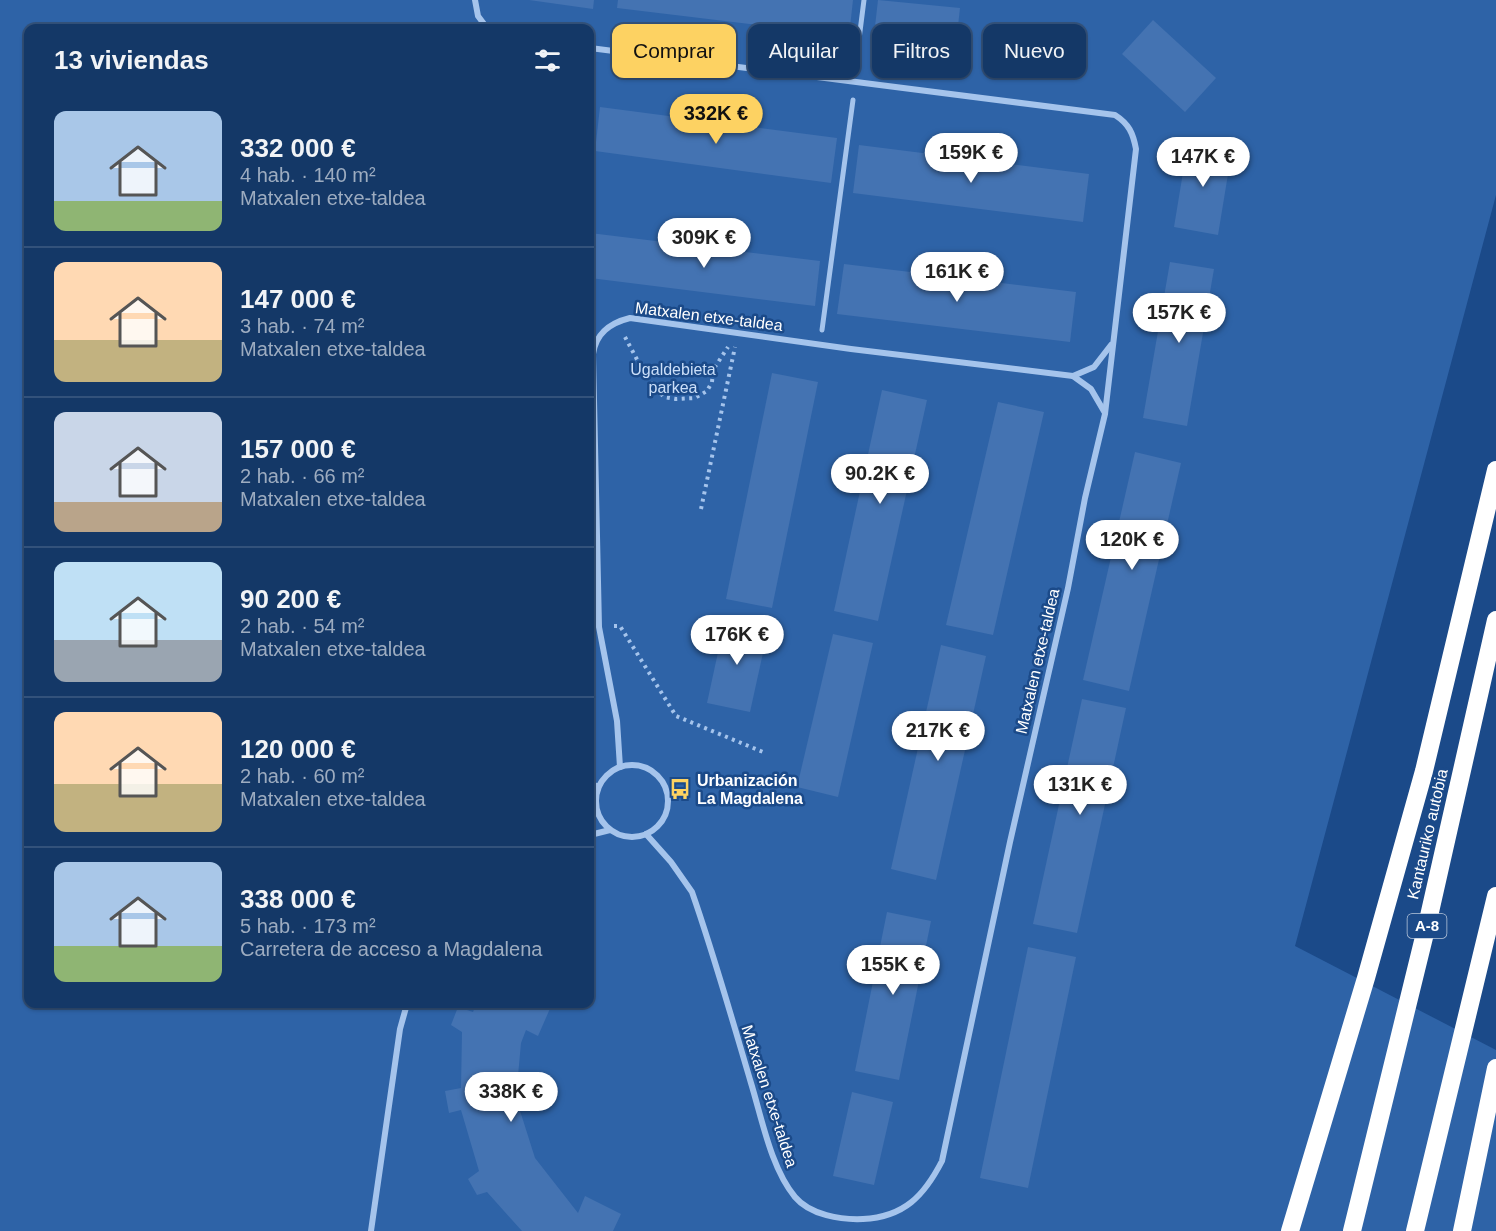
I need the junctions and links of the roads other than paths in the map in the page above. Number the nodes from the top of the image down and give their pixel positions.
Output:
1 (475, 0) edge
2 (864, 0) edge
3 (484, 24) edge
4 (860, 32) edge
5 (594, 49) edge
6 (853, 100) dead end
7 (822, 330) dead end
8 (1112, 343) junction
9 (594, 348) edge
10 (1073, 376) junction
11 (594, 393) edge
12 (1105, 414) junction
13 (1496, 470) edge
14 (1496, 620) edge
15 (620, 767) junction
16 (602, 781) junction
17 (594, 790) edge
18 (610, 830) junction
19 (594, 834) edge
20 (646, 834) junction
21 (1496, 896) edge
22 (406, 1008) edge
23 (1496, 1068) edge
24 (371, 1231) edge
25 (1290, 1231) edge
26 (1352, 1231) edge
27 (1415, 1231) edge
28 (1462, 1231) edge

1 - 3 street
2 - 4 street
5 - 8 street, Matxalen etxe-taldea
6 - 7 street
8 - 10 street, Matxalen etxe-taldea
8 - 12 street, Matxalen etxe-taldea
9 - 10 street, Matxalen etxe-taldea
10 - 12 street
11 - 15 street, Matxalen etxe-taldea
12 - 20 street, Matxalen etxe-taldea
13 - 25 highway
14 - 26 highway, Kantauriko autobia / A-8
15 - 16 street
15 - 20 street
16 - 17 street
16 - 18 street
18 - 19 street
18 - 20 street
21 - 27 highway
22 - 24 street
23 - 28 highway

